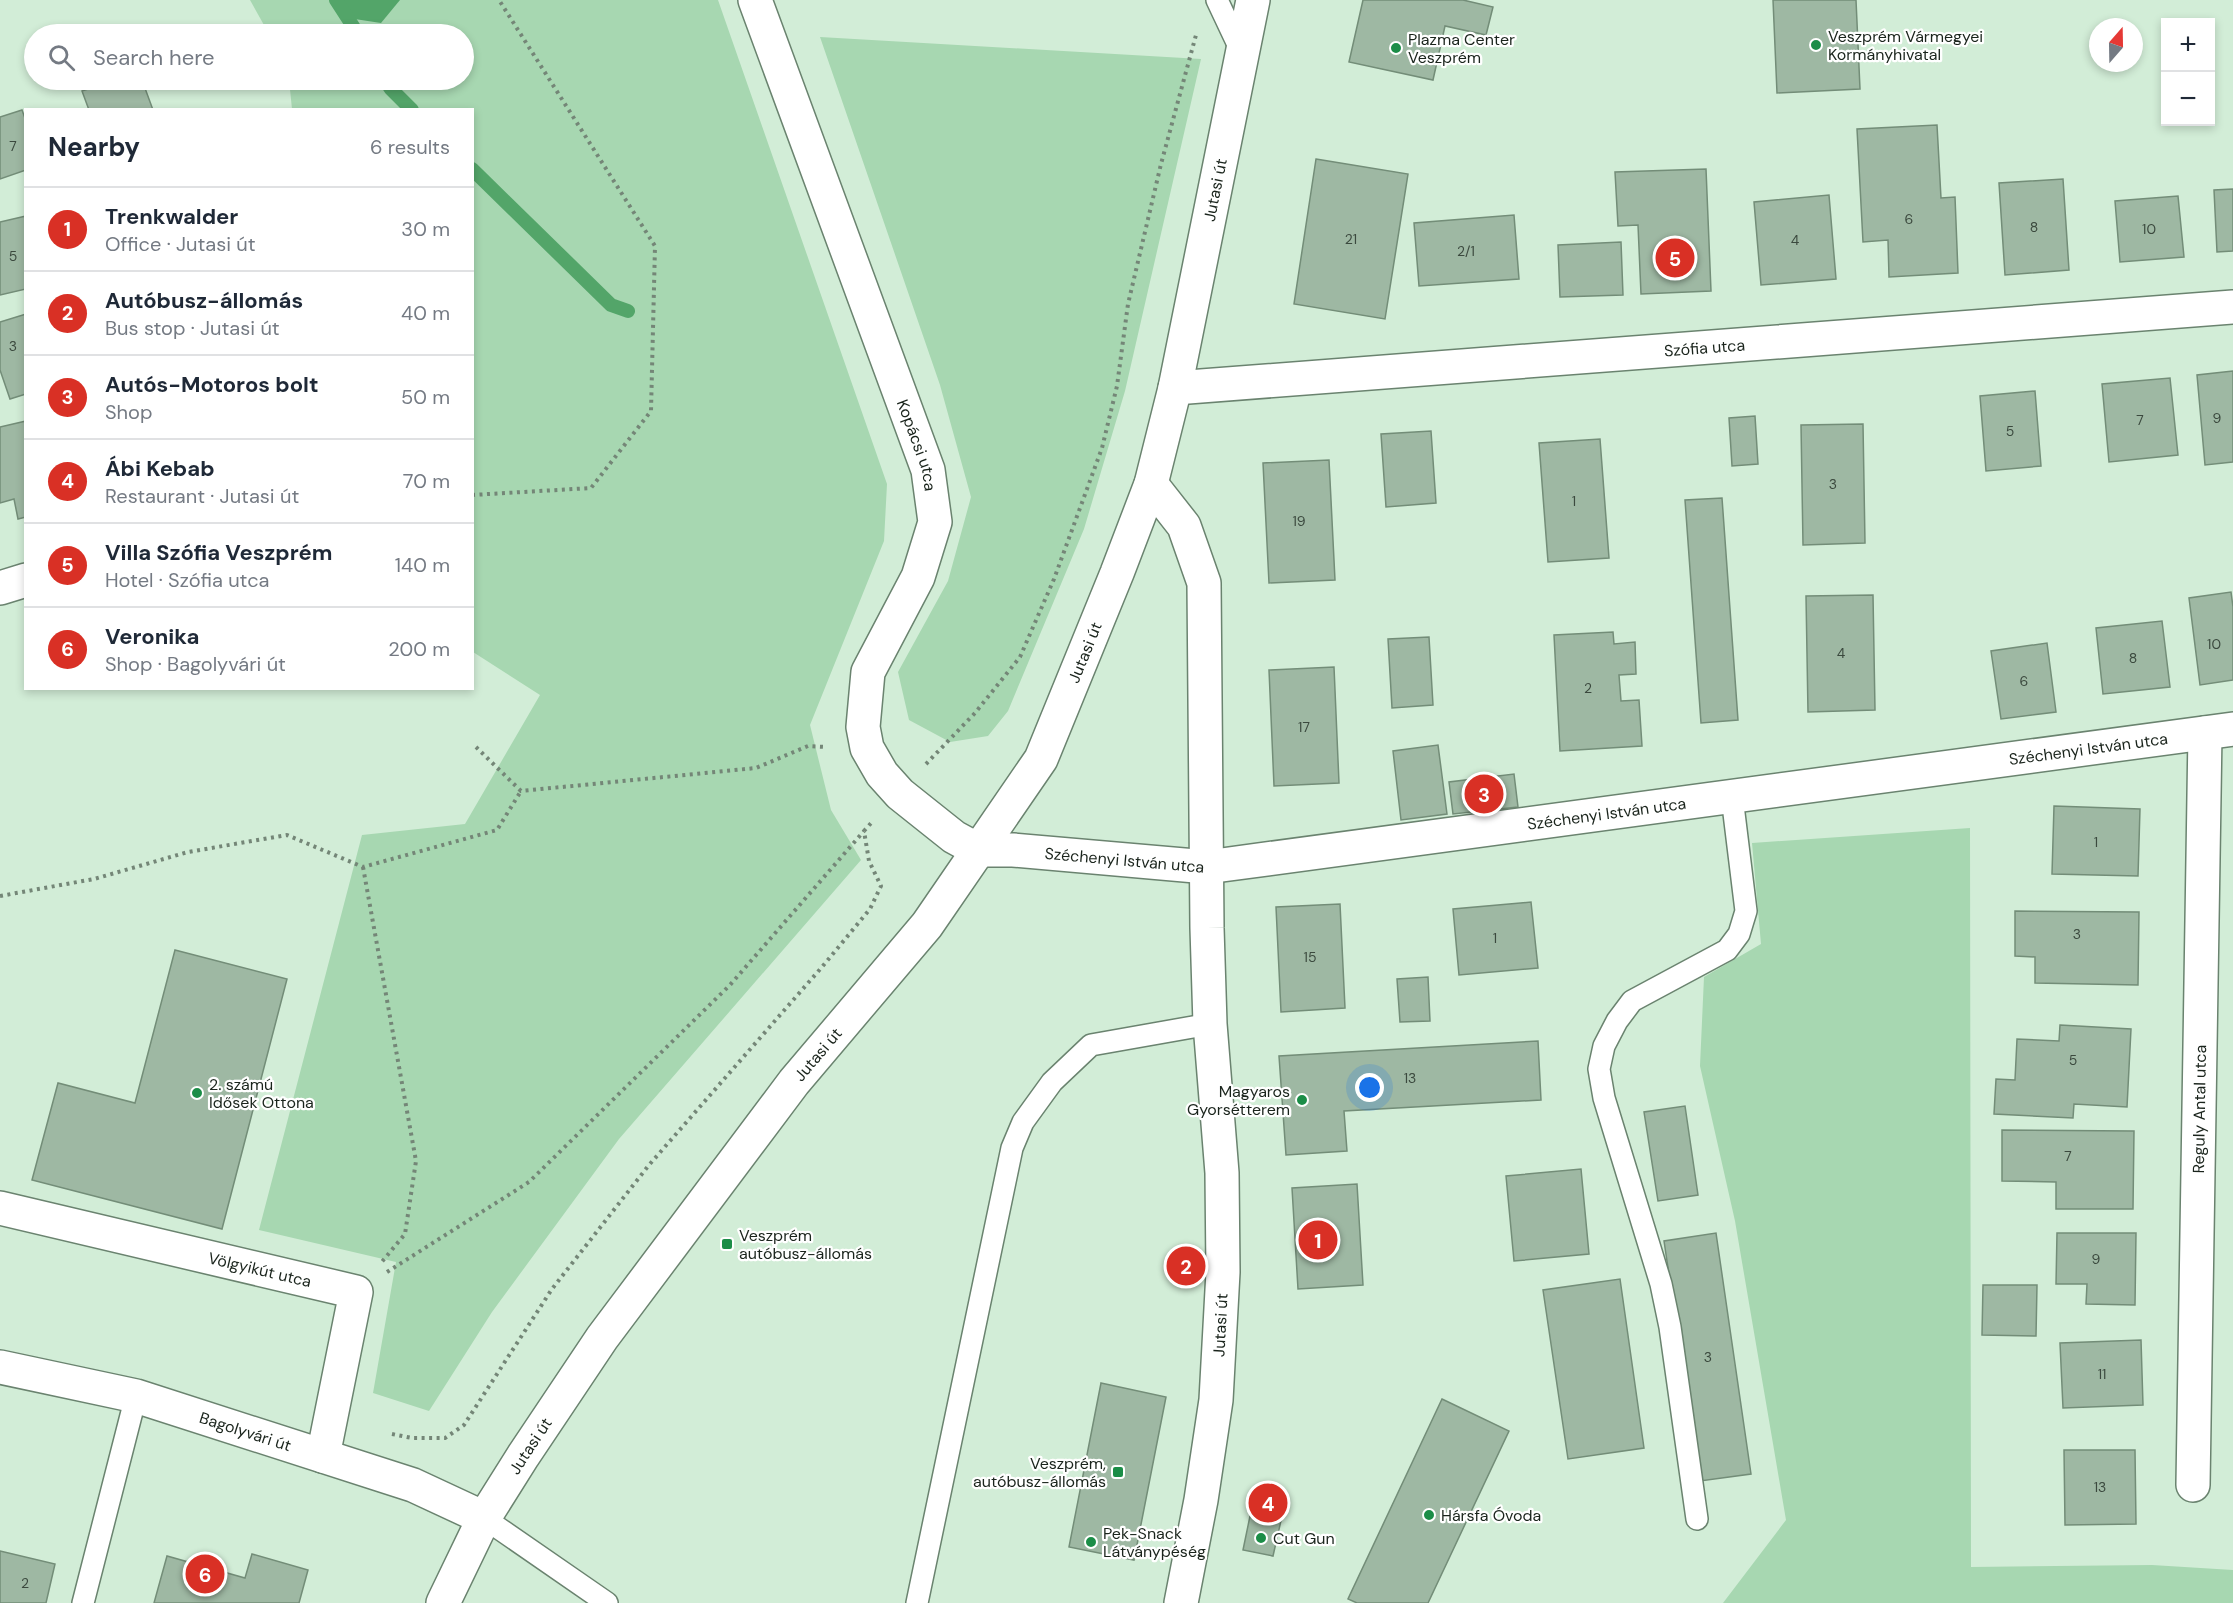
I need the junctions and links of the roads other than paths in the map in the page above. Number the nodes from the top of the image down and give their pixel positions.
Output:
1 (755, 0) edge
2 (1216, 0) edge
3 (1253, 0) edge
4 (1242, 52) junction
5 (2233, 307) edge
6 (1175, 388) junction
7 (1150, 484) junction
8 (24, 581) edge
9 (0, 588) edge
10 (2219, 731) edge
11 (1732, 797) junction
12 (978, 850) junction
13 (1207, 867) junction
14 (1210, 1024) junction
15 (0, 1208) edge
16 (1, 1359) edge
17 (136, 1396) junction
18 (323, 1456) junction
19 (2193, 1485) dead end
20 (484, 1518) junction
21 (1697, 1519) dead end
22 (83, 1603) edge
23 (443, 1603) edge
24 (607, 1603) edge
25 (917, 1603) edge
26 (1181, 1603) edge

1 - 12 street, Kopácsi utca
2 - 4 lane
3 - 4 street, Jutasi út
4 - 6 street, Jutasi út
5 - 6 street, Szófia utca
6 - 7 street, Jutasi út
7 - 12 street, Jutasi út
7 - 13 street, Jutasi út
8 - 9 street
10 - 11 street, Széchenyi István utca
10 - 19 street, Reguly Antal utca
11 - 13 street, Széchenyi István utca
11 - 21 lane
12 - 13 street, Széchenyi István utca
12 - 20 street, Jutasi út
13 - 14 street, Jutasi út
14 - 25 lane
14 - 26 street, Jutasi út
15 - 18 street, Völgyikút utca
16 - 17 street, Bagolyvári út
17 - 18 street, Bagolyvári út
17 - 22 lane
18 - 20 street, Bagolyvári út
20 - 23 street, Jutasi út
20 - 24 lane

